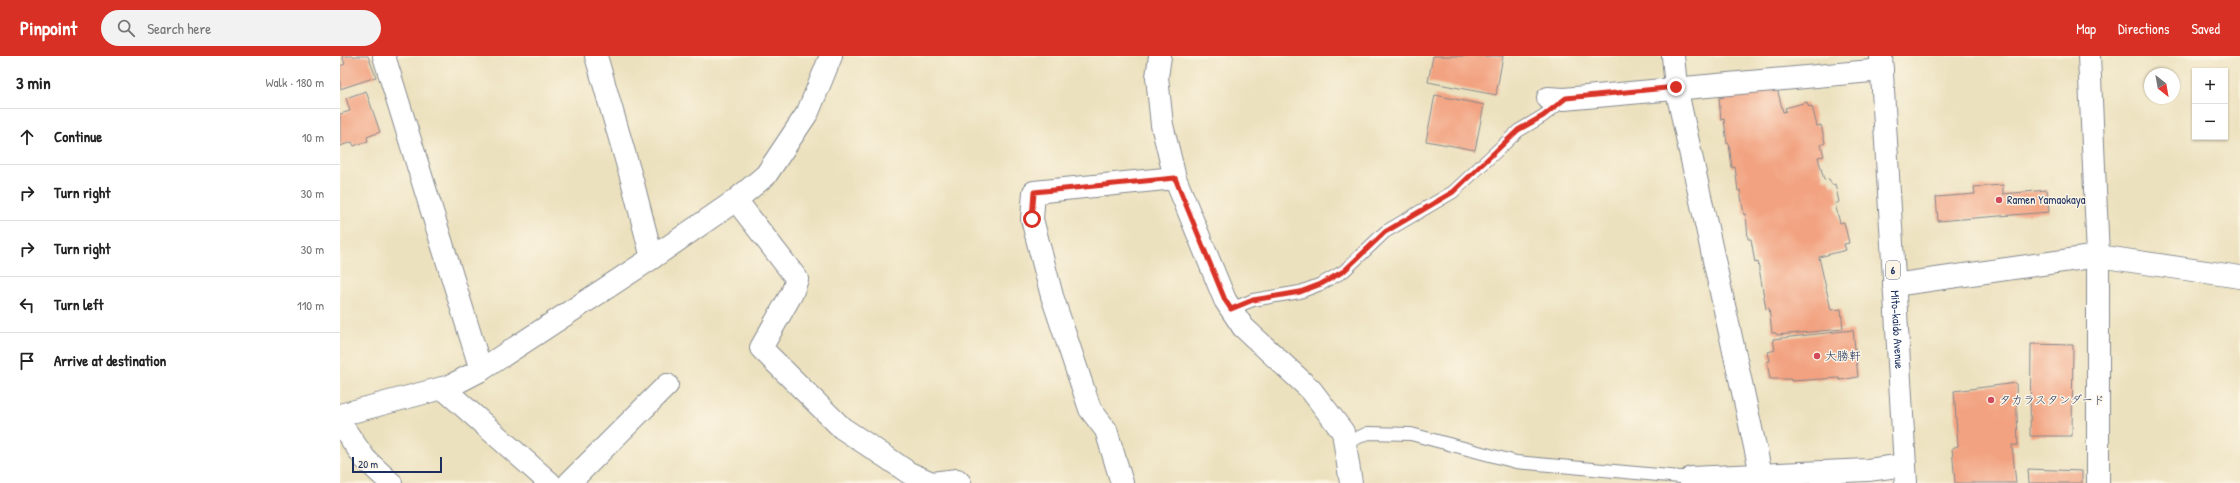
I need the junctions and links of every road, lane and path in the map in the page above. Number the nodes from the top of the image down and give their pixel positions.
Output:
1 (384, 56) edge
2 (596, 56) edge
3 (831, 56) edge
4 (1160, 56) edge
5 (1672, 56) edge
6 (2089, 56) edge
7 (1882, 63) edge
8 (1676, 87) junction
9 (1557, 98) joint
10 (1175, 178) junction
11 (736, 200) junction
12 (2098, 256) junction
13 (652, 258) junction
14 (2240, 277) edge
15 (1894, 285) junction
16 (1231, 309) junction
17 (481, 370) junction
18 (667, 384) dead end
19 (444, 388) junction
20 (340, 415) edge
21 (340, 423) edge
22 (1344, 444) junction
23 (1761, 474) junction
24 (1905, 474) edge
25 (1691, 481) edge
26 (391, 483) edge
27 (550, 483) edge
28 (569, 483) edge
29 (960, 483) edge
30 (1122, 483) edge
31 (1350, 483) edge
32 (2098, 483) edge

1 - 17 main road
2 - 13 main road
3 - 11 main road
4 - 10 main road
5 - 8 main road
6 - 12 main road
7 - 8 main road
7 - 15 main road, Mito-kaido Avenue / 6
8 - 9 main road
8 - 23 main road
9 - 16 lane
10 - 16 main road
10 - 30 main road
11 - 13 main road
11 - 29 main road
12 - 14 main road
12 - 15 main road
12 - 32 main road
13 - 17 main road
15 - 24 main road, Mito-kaido Avenue / 6
16 - 22 main road
17 - 19 main road
18 - 28 main road
19 - 20 main road
19 - 27 main road
21 - 26 main road
22 - 25 lane
22 - 31 main road
23 - 24 main road
23 - 25 main road

